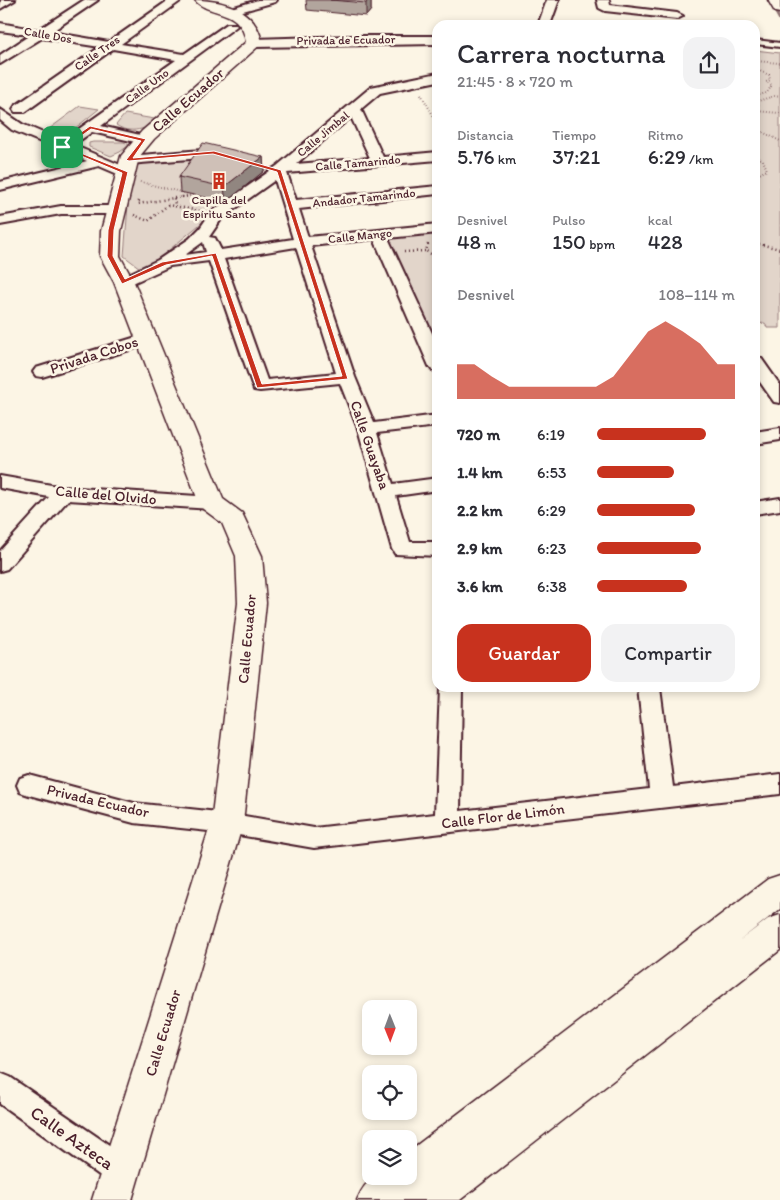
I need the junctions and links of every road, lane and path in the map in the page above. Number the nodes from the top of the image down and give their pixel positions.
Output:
1 (10, 0) edge
2 (92, 0) edge
3 (176, 0) edge
4 (202, 0) edge
5 (271, 0) edge
6 (553, 0) edge
7 (775, 0) edge
8 (604, 4) edge
9 (0, 6) edge
10 (780, 9) edge
11 (677, 16) dead end
12 (231, 19) junction
13 (546, 20) edge
14 (0, 27) edge
15 (39, 33) junction
16 (432, 40) edge
17 (254, 43) junction
18 (760, 43) edge
19 (108, 45) junction
20 (780, 45) edge
21 (186, 58) junction
22 (0, 60) edge
23 (760, 61) edge
24 (780, 63) edge
25 (760, 71) edge
26 (432, 78) edge
27 (414, 81) junction
28 (760, 95) edge
29 (780, 97) edge
30 (760, 100) edge
31 (20, 109) dead end
32 (354, 109) junction
33 (760, 111) edge
34 (780, 112) edge
35 (0, 113) edge
36 (432, 113) edge
37 (90, 127) junction
38 (760, 130) edge
39 (780, 140) edge
40 (62, 147) junction
41 (232, 158) edge
42 (760, 158) edge
43 (432, 160) edge
44 (378, 161) junction
45 (100, 162) junction
46 (260, 166) edge
47 (132, 169) junction
48 (279, 171) junction
49 (760, 174) edge
50 (0, 186) edge
51 (432, 191) edge
52 (193, 195) junction
53 (174, 198) junction
54 (230, 204) junction
55 (290, 205) junction
56 (175, 206) junction
57 (118, 210) junction
58 (216, 215) junction
59 (0, 221) edge
60 (206, 231) junction
61 (379, 234) junction
62 (432, 235) edge
63 (432, 238) edge
64 (302, 242) junction
65 (760, 245) edge
66 (780, 249) edge
67 (214, 254) junction
68 (432, 254) edge
69 (164, 263) junction
70 (124, 282) junction
71 (146, 338) junction
72 (432, 353) edge
73 (42, 372) dead end
74 (346, 377) junction
75 (761, 380) edge
76 (780, 398) edge
77 (432, 421) edge
78 (367, 430) junction
79 (780, 434) edge
80 (760, 437) edge
81 (0, 482) edge
82 (432, 485) edge
83 (385, 491) junction
84 (63, 493) junction
85 (212, 503) junction
86 (780, 504) edge
87 (760, 507) edge
88 (432, 549) edge
89 (0, 564) edge
90 (450, 692) edge
91 (649, 692) edge
92 (780, 784) edge
93 (29, 785) dead end
94 (662, 798) junction
95 (227, 823) junction
96 (447, 823) junction
97 (780, 889) edge
98 (780, 930) edge
99 (0, 1087) edge
100 (417, 1169) edge
101 (120, 1171) junction
102 (396, 1185) edge
103 (112, 1200) edge
104 (377, 1200) edge
105 (426, 1200) edge

1 - 9 street
2 - 15 street
3 - 19 street, Calle Tres
4 - 12 street
5 - 12 street, Calle Uno
6 - 13 street
7 - 10 street
8 - 11 street
12 - 17 street
12 - 21 street, Calle Uno
14 - 15 street, Calle Dos
15 - 19 street, Calle Dos
15 - 22 street
16 - 17 street, Privada de Ecuador
17 - 47 street, Calle Ecuador
18 - 20 lane
19 - 21 street, Calle Dos
19 - 31 street, Calle Tres
21 - 37 street, Calle Uno
23 - 24 path
25 - 28 path
26 - 27 street, Calle Jimbal
27 - 32 street, Calle Jimbal
27 - 36 path
29 - 30 path
32 - 44 street
32 - 48 street, Calle Jimbal
33 - 34 path
35 - 40 street
37 - 40 street, Calle Uno
37 - 47 street
38 - 39 path
40 - 45 street
41 - 47 street
42 - 49 path
43 - 44 street, Calle Tamarindo
44 - 48 street, Calle Tamarindo
45 - 47 street
45 - 50 street
46 - 48 street
47 - 52 path
47 - 53 path
47 - 57 street, Calle Ecuador
48 - 54 street, Calle Jimbal
48 - 55 street, Calle Guayaba
51 - 55 street, Andador Tamarindo
52 - 53 path
52 - 54 path
53 - 56 path
54 - 58 street, Calle Jimbal
55 - 64 street, Calle Guayaba
56 - 57 path
56 - 58 path
57 - 59 street
57 - 70 street, Calle Ecuador
58 - 60 street, Calle Jimbal
60 - 67 street
60 - 69 street, Calle Jimbal
61 - 62 street, Calle Mango
61 - 64 street, Calle Mango
61 - 72 street
63 - 68 path
64 - 67 street, Calle Mango
64 - 74 street, Calle Guayaba
65 - 66 path
67 - 69 street, Calle Mango
67 - 74 street
69 - 70 street, Calle Jimbal
70 - 71 street, Calle Ecuador
71 - 73 street, Privada Cobos
71 - 85 street, Calle Ecuador
74 - 78 street, Calle Guayaba
75 - 76 street
77 - 78 street
78 - 83 street, Calle Guayaba
79 - 80 street
81 - 84 street, Calle del Olvido
82 - 83 street
83 - 88 street, Calle Guayaba
84 - 85 street, Calle del Olvido
84 - 89 street
85 - 95 street, Calle Ecuador
86 - 87 street
90 - 96 street
91 - 94 street
92 - 94 street, Calle Flor de Limón
93 - 95 street, Privada Ecuador
94 - 96 street, Calle Flor de Limón
95 - 96 street, Calle Flor de Limón
95 - 101 street, Calle Ecuador
97 - 100 street
98 - 105 street
99 - 101 street, Calle Azteca
101 - 103 street, Calle Ecuador
102 - 104 street

